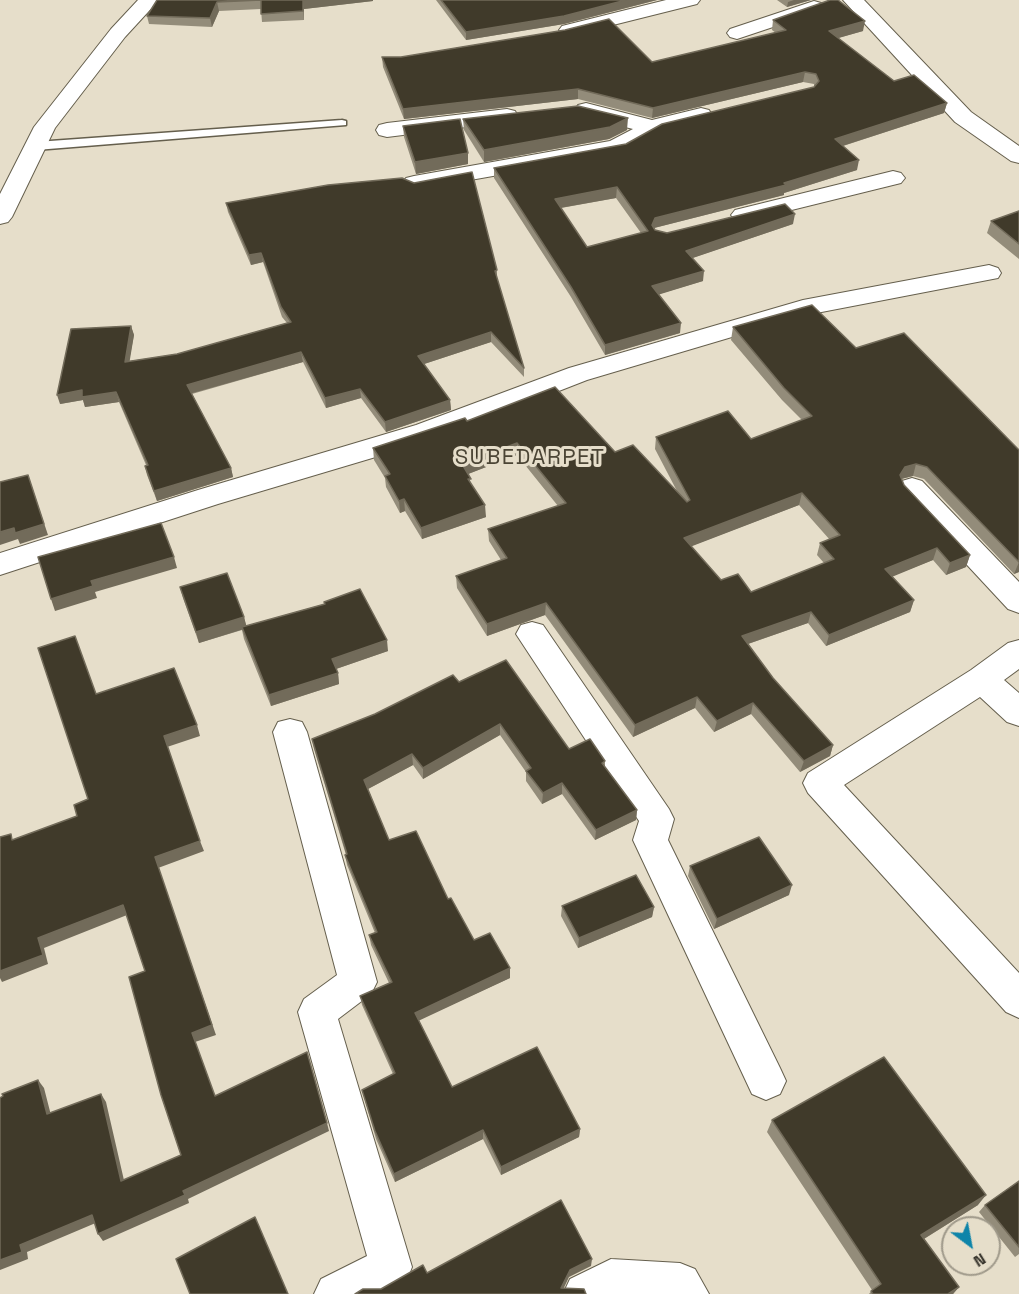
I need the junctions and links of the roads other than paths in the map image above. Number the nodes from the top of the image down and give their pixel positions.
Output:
1 (149, 0) edge
2 (690, 0) edge
3 (836, 0) edge
4 (853, 0) edge
5 (738, 33) dead end
6 (553, 34) edge
7 (567, 109) edge
8 (717, 111) edge
9 (533, 113) edge
10 (342, 123) dead end
11 (652, 127) junction
12 (387, 130) dead end
13 (36, 146) junction
14 (1019, 156) edge
15 (893, 178) dead end
16 (414, 183) edge
17 (0, 217) edge
18 (722, 220) edge
19 (989, 273) dead end
20 (912, 488) dead end
21 (0, 564) edge
22 (1019, 601) edge
23 (532, 634) dead end
24 (1019, 652) edge
25 (982, 679) junction
26 (1019, 713) edge
27 (290, 732) dead end
28 (1019, 1000) edge
29 (766, 1081) dead end
30 (336, 1294) edge
31 (585, 1294) edge
32 (687, 1294) edge

1 - 13 street
2 - 6 street
3 - 5 street
4 - 14 street
7 - 11 street
8 - 11 street
9 - 12 street
10 - 13 lane
11 - 16 street
13 - 17 street
15 - 18 street
19 - 21 street
20 - 22 street
23 - 29 street
24 - 25 street
25 - 26 street
25 - 28 street
27 - 30 street
31 - 32 street

